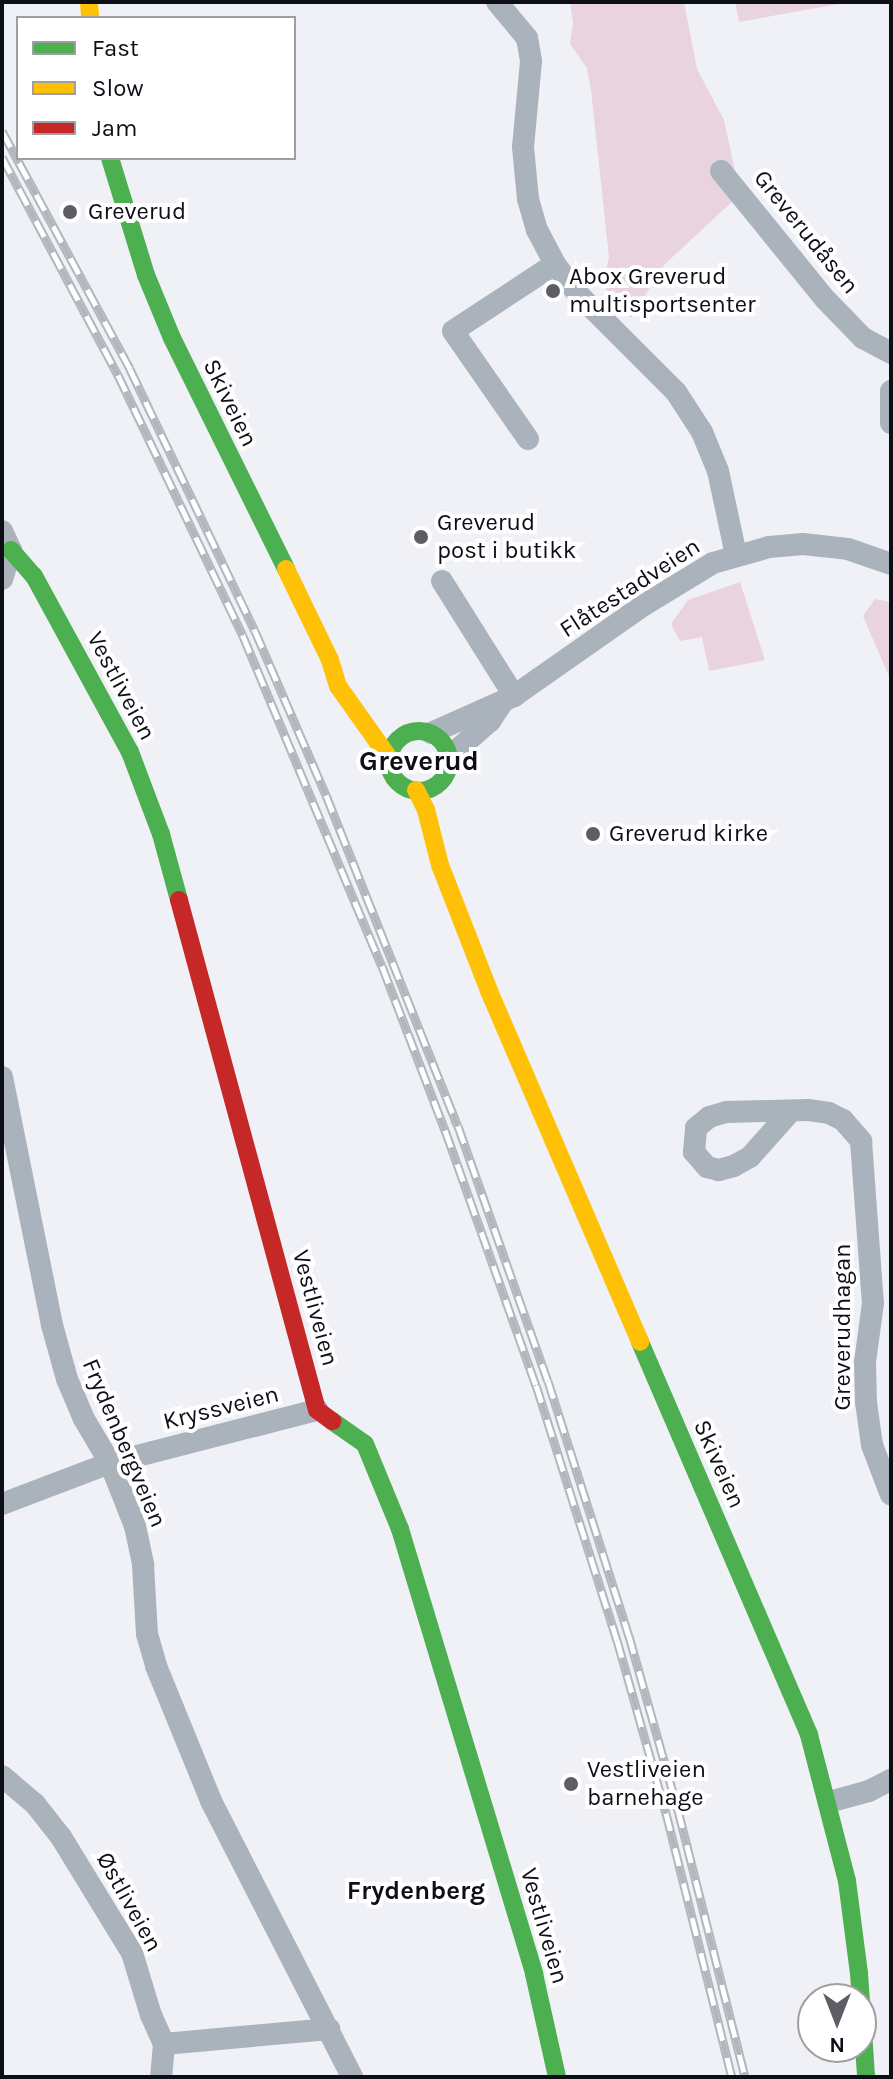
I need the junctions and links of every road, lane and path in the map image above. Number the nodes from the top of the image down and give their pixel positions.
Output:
1 (497, 2) edge
2 (111, 160) edge
3 (721, 171) dead end
4 (555, 264) junction
5 (891, 353) edge
6 (891, 391) edge
7 (891, 423) edge
8 (528, 439) dead end
9 (6, 540) edge
10 (736, 555) junction
11 (891, 564) edge
12 (2, 579) edge
13 (442, 581) dead end
14 (330, 660) junction
15 (508, 700) junction
16 (373, 702) dead end
17 (391, 719) dead end
18 (408, 733) junction
19 (431, 733) junction
20 (389, 758) junction
21 (447, 775) junction
22 (416, 790) junction
23 (453, 840) dead end
24 (453, 892) junction
25 (2, 1077) edge
26 (791, 1111) dead end
27 (317, 1410) junction
28 (110, 1463) junction
29 (891, 1495) edge
30 (2, 1504) edge
31 (2, 1776) edge
32 (891, 1780) edge
33 (829, 1802) junction
34 (329, 2029) junction
35 (164, 2044) junction
36 (161, 2077) edge
37 (352, 2077) edge
38 (557, 2077) edge
39 (866, 2077) edge

1 - 4 street
2 - 14 main road, Skiveien
3 - 5 street, Greverudåsen
4 - 8 street
4 - 10 street
6 - 7 street
9 - 12 street
9 - 27 main road, Vestliveien
10 - 11 street, Flåtestadveien
10 - 15 street, Flåtestadveien
13 - 15 street
14 - 16 main road, Skiveien
14 - 20 main road, Skiveien
15 - 19 street, Flåtestadveien
15 - 21 street, Flåtestadveien
17 - 18 main road
18 - 19 main road
18 - 20 main road
19 - 21 main road
20 - 22 main road
21 - 22 main road
22 - 24 main road, Skiveien
23 - 24 main road, Skiveien
24 - 33 main road, Skiveien
25 - 28 street, Frydenbergveien
26 - 29 street, Greverudhagan
27 - 28 street, Kryssveien
27 - 38 main road, Vestliveien
28 - 30 street, Kryssveien
28 - 34 street, Frydenbergveien
31 - 35 street, Østliveien
32 - 33 street
33 - 39 main road, Skiveien
34 - 35 street
34 - 37 street, Frydenbergveien
35 - 36 street, Østliveien

